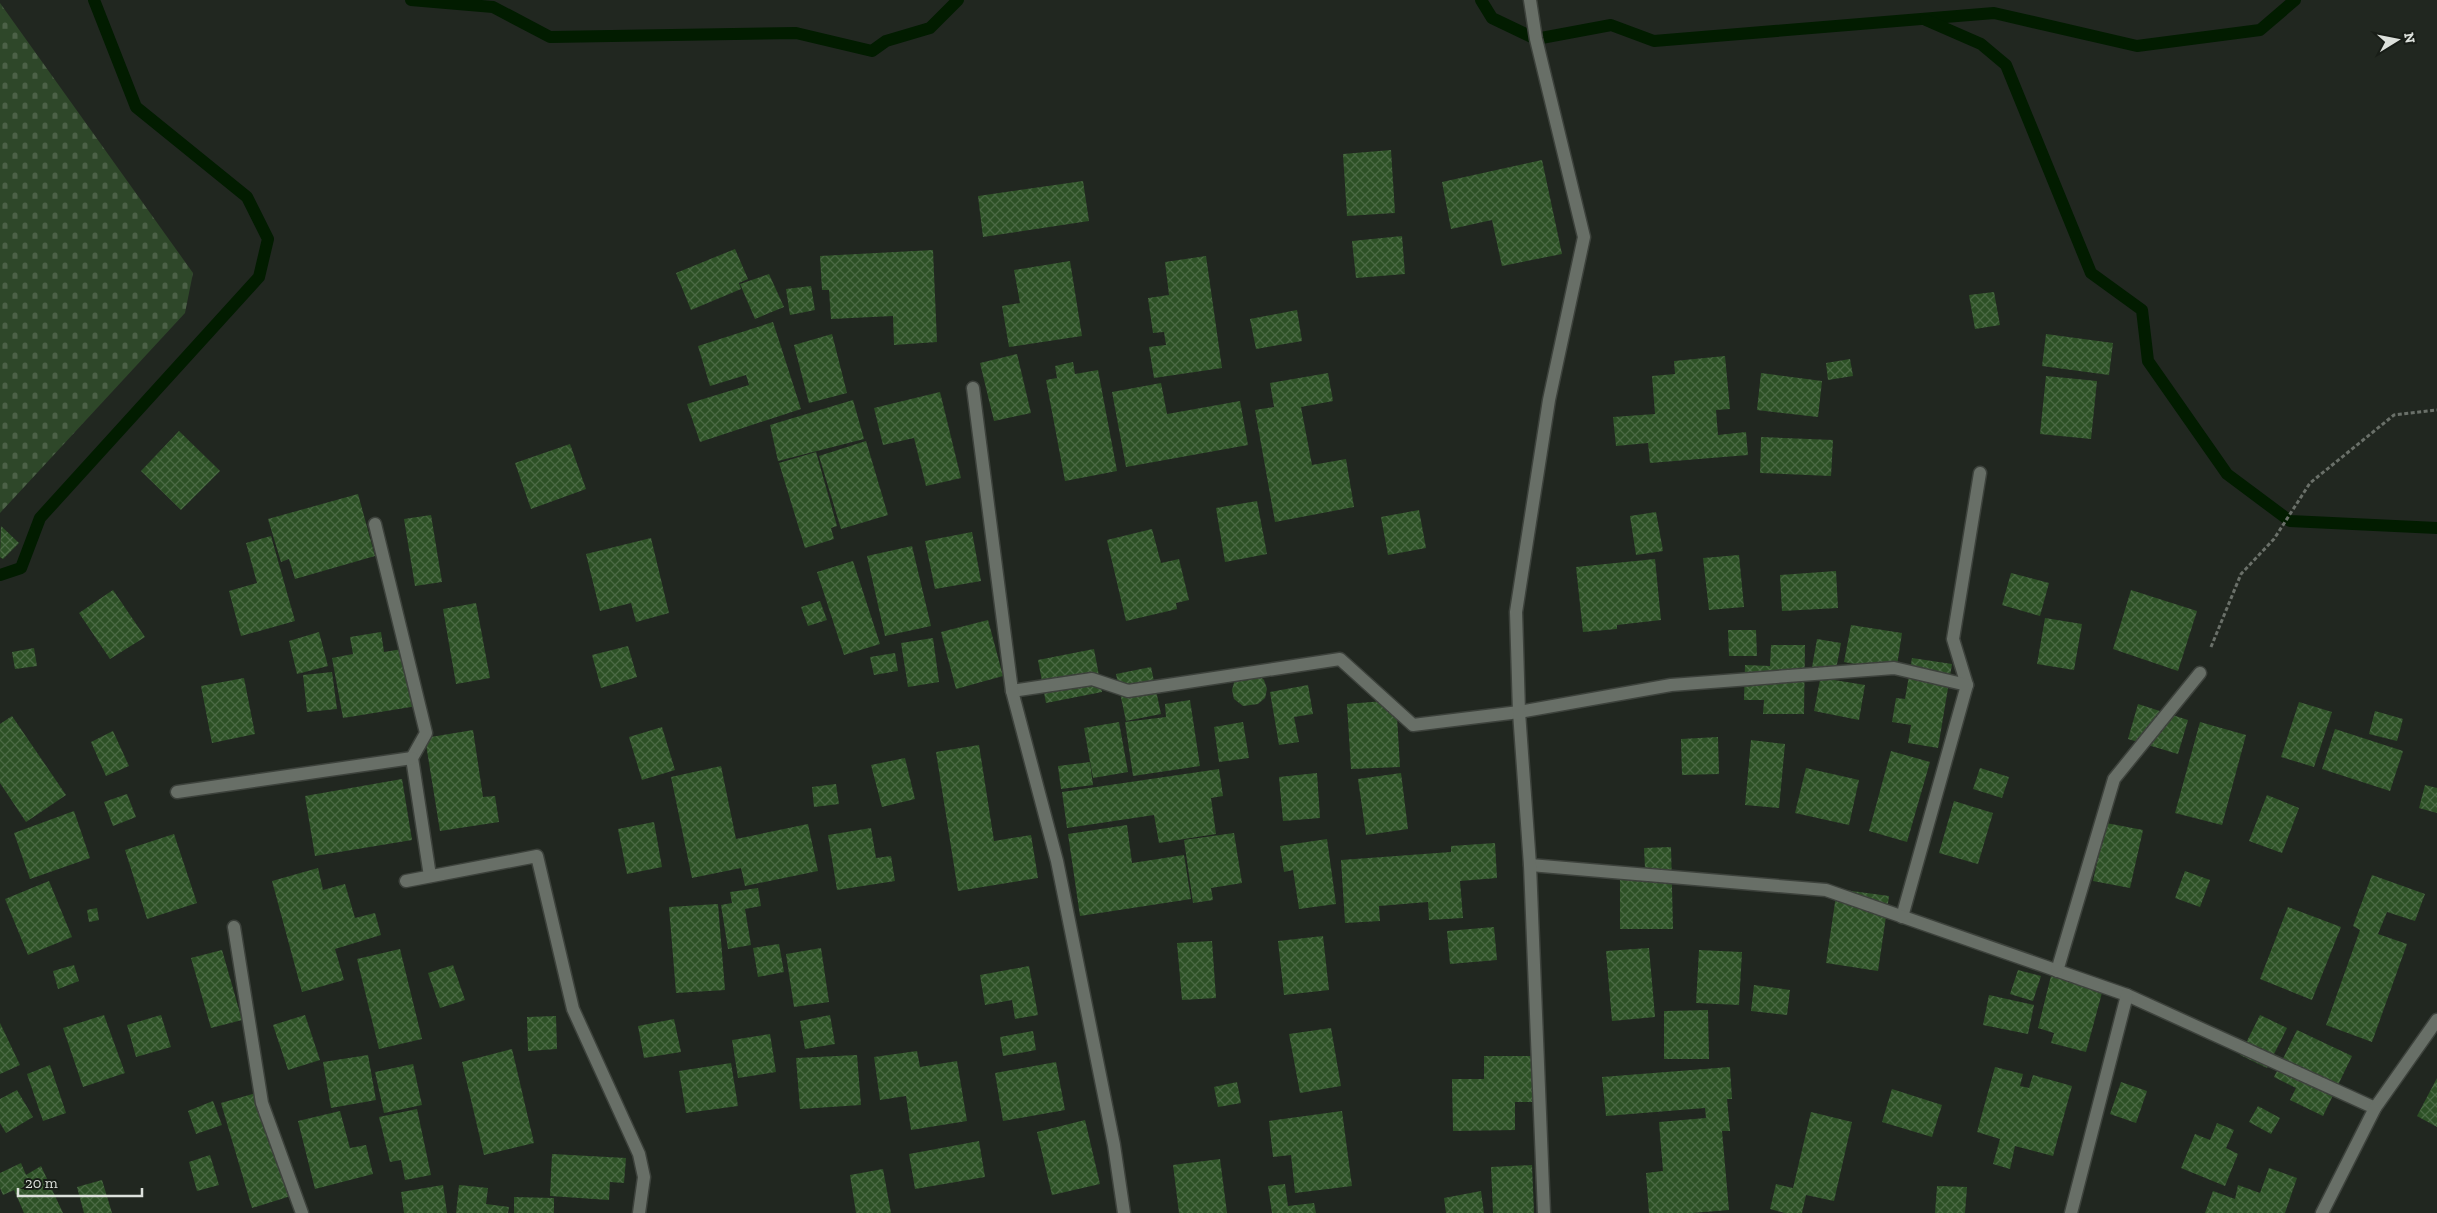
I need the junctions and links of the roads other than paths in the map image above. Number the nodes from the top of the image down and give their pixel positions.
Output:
1 (1530, 0) edge
2 (973, 388) dead end
3 (1980, 473) dead end
4 (375, 524) dead end
5 (2200, 673) road end
6 (1967, 686) junction
7 (1012, 691) junction
8 (1518, 712) junction
9 (412, 758) junction
10 (177, 792) dead end
11 (1530, 865) junction
12 (430, 876) junction
13 (406, 881) dead end
14 (1902, 916) junction
15 (234, 927) dead end
16 (2057, 971) junction
17 (2127, 995) junction
18 (2437, 1020) edge
19 (2375, 1108) junction
20 (302, 1213) edge
21 (639, 1213) edge
22 (1124, 1213) edge
23 (1544, 1213) edge
24 (2071, 1213) edge
25 (2322, 1213) edge

1 - 8 street
2 - 7 street
3 - 6 street
4 - 9 street
5 - 16 street
6 - 8 street
6 - 14 street
7 - 8 street
7 - 22 street
8 - 11 street
9 - 10 street
9 - 12 street
11 - 14 street
11 - 23 street
12 - 13 street
12 - 21 street
14 - 16 street
15 - 20 street
16 - 17 street
17 - 19 street
17 - 24 street
18 - 19 street
19 - 25 street

